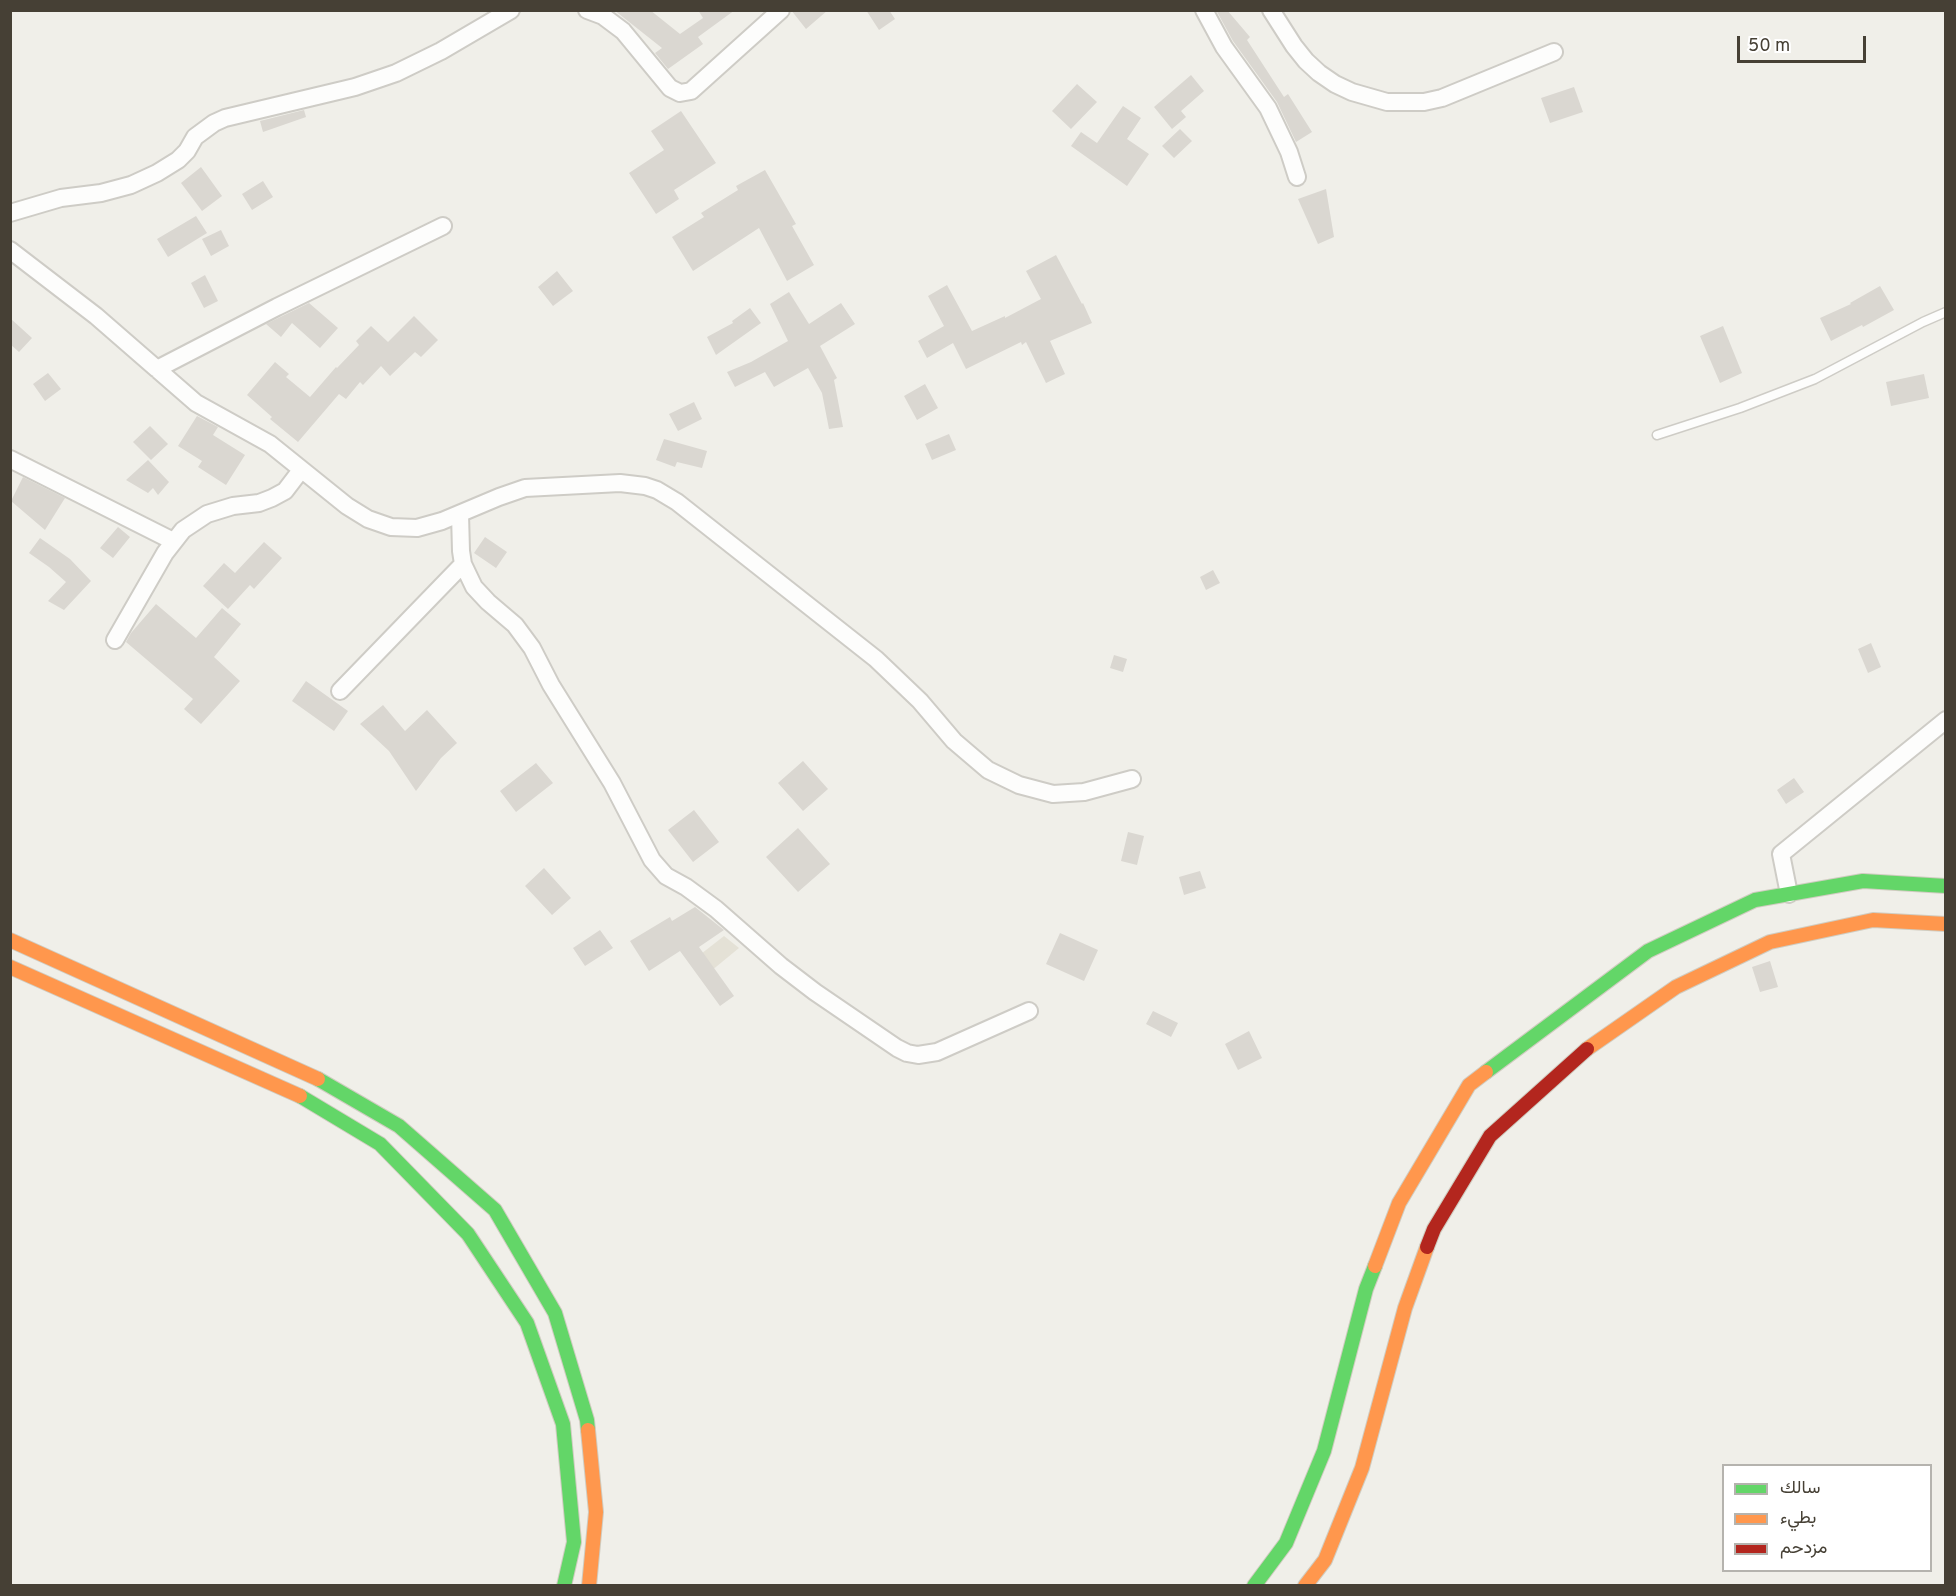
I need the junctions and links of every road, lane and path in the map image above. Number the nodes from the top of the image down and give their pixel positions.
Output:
1 (586, 10) edge
2 (781, 10) edge
3 (1204, 10) edge
4 (1271, 10) edge
5 (510, 11) edge
6 (1554, 52) dead end
7 (1297, 177) dead end
8 (10, 213) edge
9 (443, 226) dead end
10 (10, 250) edge
11 (1946, 312) edge
12 (157, 369) junction
13 (1657, 435) dead end
14 (10, 459) edge
15 (301, 470) junction
16 (460, 514) junction
17 (173, 541) junction
18 (464, 564) junction
19 (115, 640) dead end
20 (340, 691) dead end
21 (1946, 720) edge
22 (1132, 779) dead end
23 (1946, 886) edge
24 (1789, 894) junction
25 (1946, 924) edge
26 (10, 940) edge
27 (10, 966) edge
28 (1029, 1011) dead end
29 (524, 1289) junction
30 (564, 1586) edge
31 (589, 1586) edge
32 (1254, 1586) edge
33 (1305, 1586) edge

1 - 2 street
3 - 7 street
4 - 6 street
5 - 8 street
9 - 12 street
10 - 12 street
11 - 13 lane
12 - 15 street
14 - 17 street
15 - 16 street
15 - 17 street
16 - 18 street
16 - 22 street
17 - 19 street
18 - 20 street
18 - 28 street
21 - 24 street
23 - 24 main road
24 - 32 main road
25 - 33 main road
26 - 29 main road
27 - 29 main road
29 - 30 main road
29 - 31 main road

